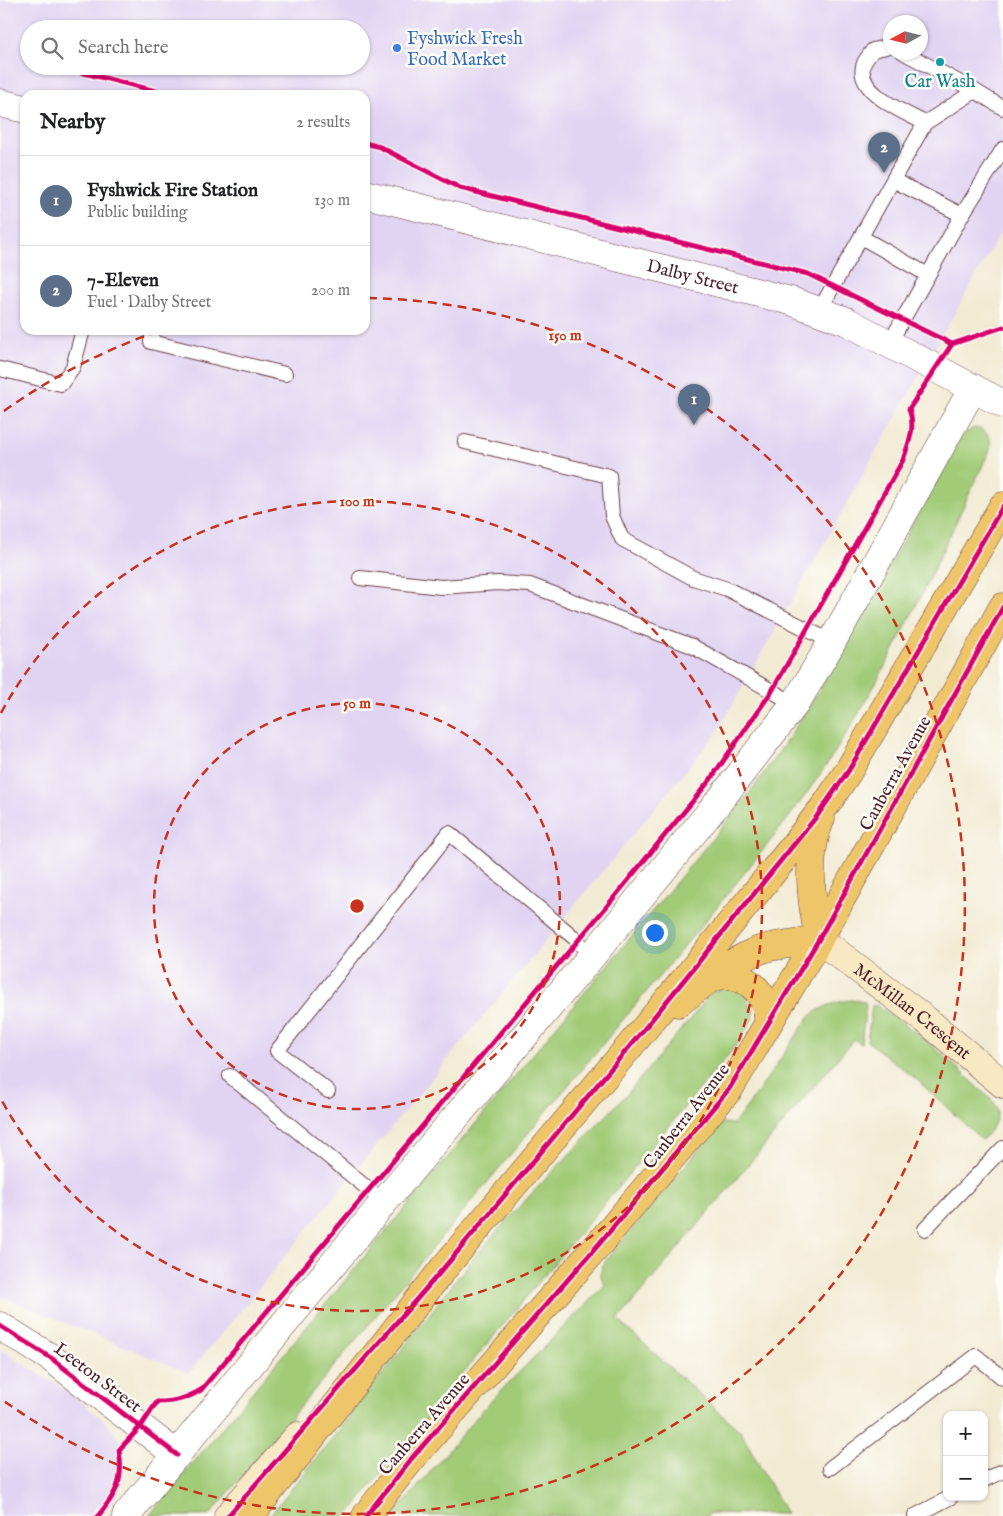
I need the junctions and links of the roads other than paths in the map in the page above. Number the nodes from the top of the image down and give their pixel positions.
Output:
1 (883, 48) edge
2 (918, 60) edge
3 (975, 91) junction
4 (0, 103) edge
5 (20, 108) edge
6 (1003, 108) edge
7 (925, 123) junction
8 (1003, 149) edge
9 (893, 180) junction
10 (370, 195) edge
11 (962, 215) junction
12 (861, 237) junction
13 (928, 274) junction
14 (819, 311) junction
15 (82, 335) edge
16 (152, 335) edge
17 (888, 344) junction
18 (0, 369) edge
19 (285, 374) dead end
20 (973, 388) junction
21 (1003, 404) edge
22 (465, 442) dead end
23 (1003, 506) edge
24 (360, 578) dead end
25 (1003, 607) edge
26 (832, 642) junction
27 (795, 704) junction
28 (828, 802) junction
29 (819, 939) junction
30 (591, 957) junction
31 (712, 978) junction
32 (768, 1024) junction
33 (645, 1028) junction
34 (230, 1076) dead end
35 (1003, 1084) edge
36 (328, 1091) dead end
37 (1003, 1148) edge
38 (384, 1202) junction
39 (925, 1229) dead end
40 (443, 1268) junction
41 (0, 1326) edge
42 (1003, 1378) edge
43 (177, 1455) junction
44 (830, 1468) dead end
45 (1003, 1471) edge
46 (988, 1478) edge
47 (943, 1501) edge
48 (126, 1516) edge
49 (228, 1516) edge
50 (250, 1516) edge
51 (366, 1516) edge
52 (915, 1516) edge

1 - 7 lane
2 - 3 lane
3 - 6 lane
3 - 7 lane
4 - 5 street
7 - 9 lane
8 - 11 lane
9 - 11 lane
9 - 12 lane
10 - 14 street, Dalby Street
11 - 13 lane
12 - 13 lane
12 - 14 lane
13 - 17 lane
14 - 17 street, Dalby Street
15 - 18 lane
16 - 19 lane
17 - 20 street, Dalby Street
20 - 21 street, Dalby Street
20 - 26 street
22 - 26 lane
23 - 28 highway
24 - 27 lane
25 - 29 highway, Canberra Avenue
26 - 27 street
27 - 30 street
28 - 29 highway
28 - 33 highway
29 - 31 highway
29 - 32 highway, Canberra Avenue
29 - 35 main road, McMillan Crescent
30 - 36 lane
30 - 38 street
31 - 32 highway
31 - 33 highway
32 - 51 highway, Canberra Avenue
33 - 40 highway
34 - 38 lane
37 - 39 lane
38 - 43 street
40 - 49 main road
40 - 50 highway
41 - 43 street, Leeton Street
42 - 44 lane
43 - 48 street
45 - 46 lane
47 - 52 lane

